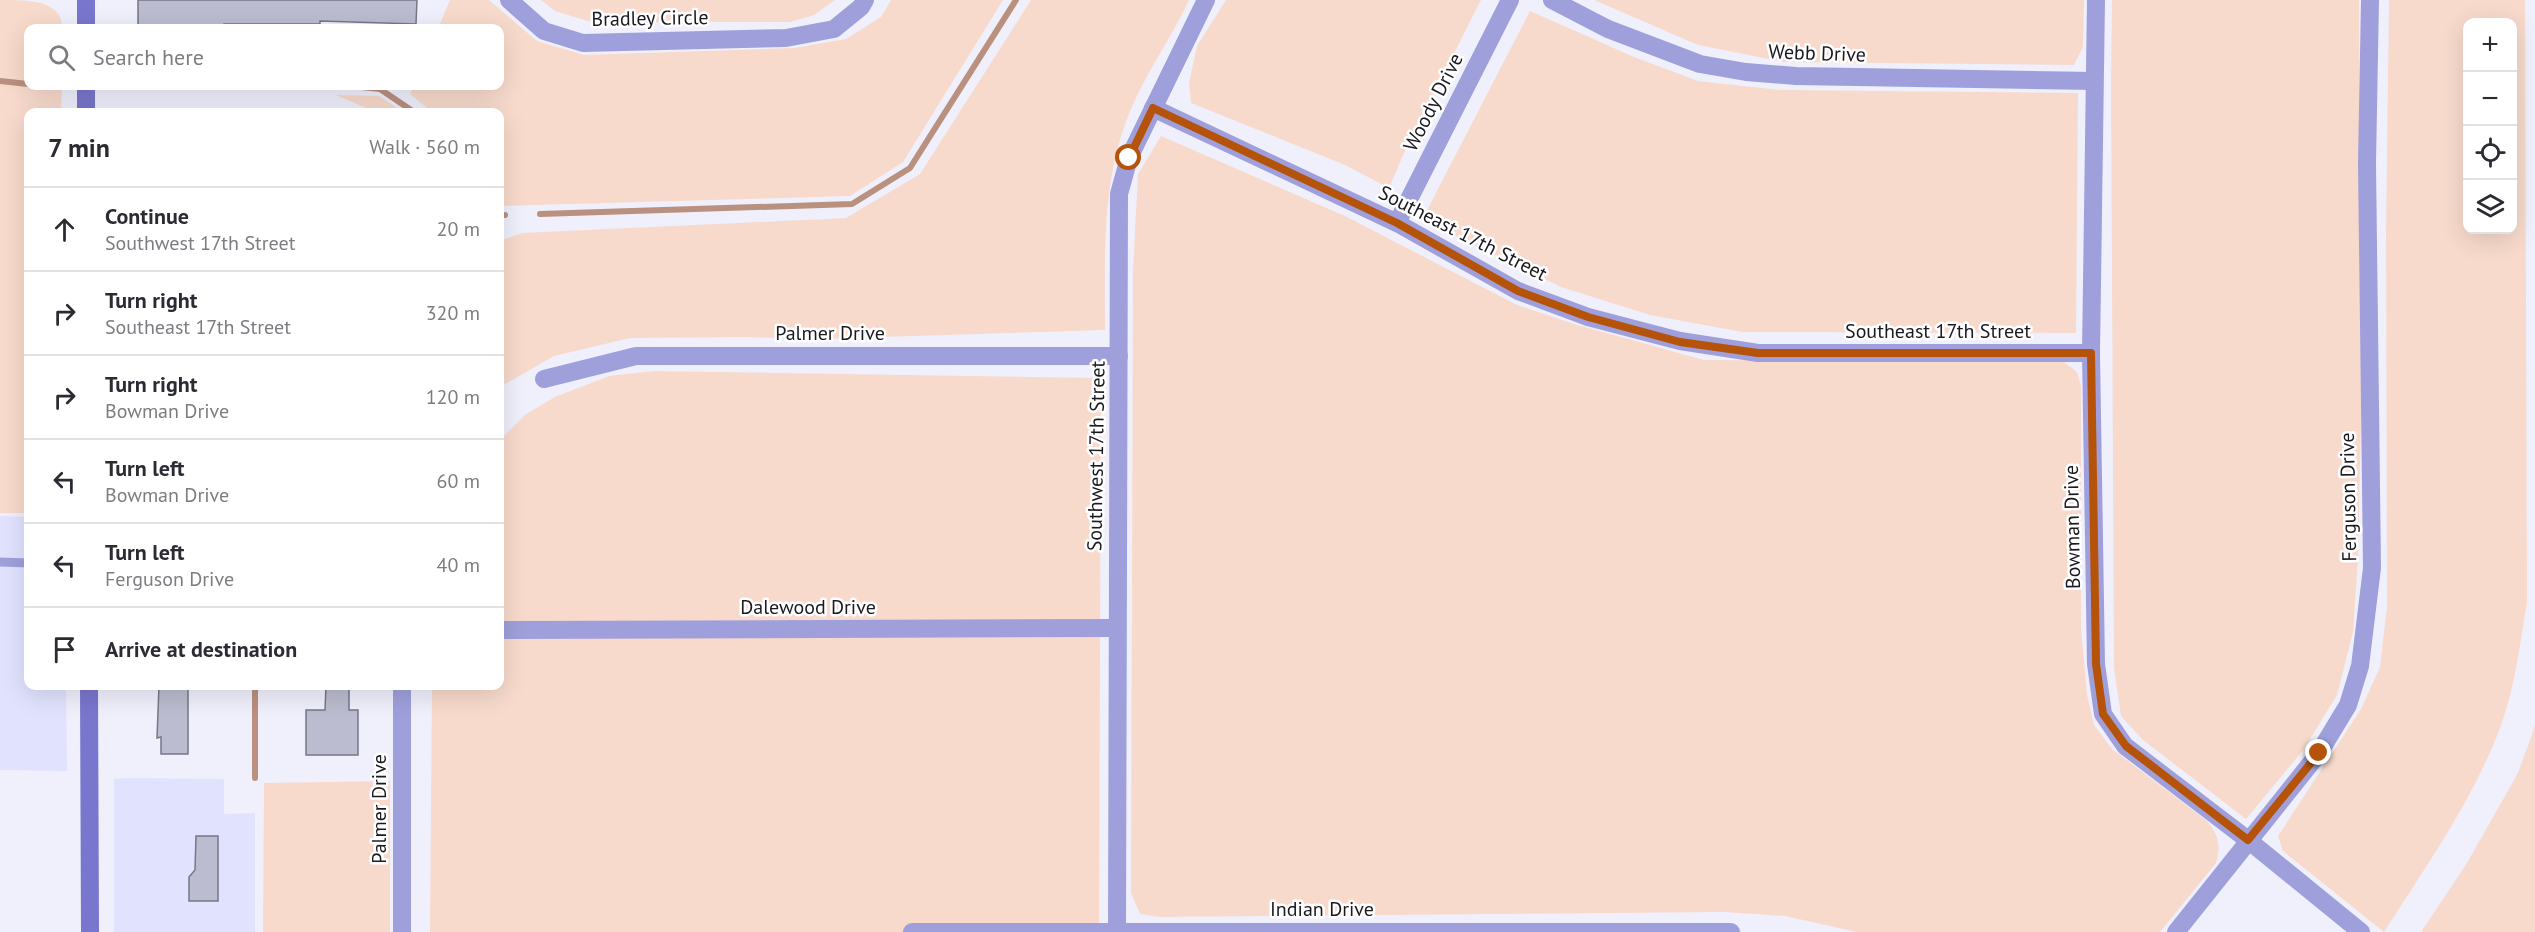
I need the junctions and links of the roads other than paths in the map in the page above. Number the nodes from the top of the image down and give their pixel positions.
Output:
1 (86, 0) edge
2 (509, 0) edge
3 (865, 0) edge
4 (1206, 0) edge
5 (1510, 0) edge
6 (1552, 0) edge
7 (2096, 0) edge
8 (2370, 0) edge
9 (86, 24) edge
10 (2094, 81) junction
11 (86, 90) edge
12 (86, 108) edge
13 (1153, 108) junction
14 (1397, 223) junction
15 (2091, 353) junction
16 (1119, 356) junction
17 (544, 379) dead end
18 (0, 562) edge
19 (24, 563) edge
20 (1117, 628) junction
21 (504, 630) edge
22 (89, 690) edge
23 (402, 690) edge
24 (2248, 840) junction
25 (90, 932) edge
26 (402, 932) edge
27 (912, 932) edge
28 (1117, 932) edge
29 (1731, 932) edge
30 (2176, 932) edge
31 (2361, 932) edge

1 - 9 main road
2 - 3 street, Bradley Circle
4 - 13 street, Southwest 17th Street
5 - 14 street, Woody Drive
6 - 10 street, Webb Drive
7 - 10 street, Bowman Drive
8 - 24 street, Ferguson Drive
10 - 15 street, Bowman Drive
11 - 12 main road
13 - 14 street, Southeast 17th Street
13 - 16 street, Southwest 17th Street
14 - 15 street, Southeast 17th Street
15 - 24 street, Bowman Drive
16 - 17 street, Palmer Drive
16 - 20 street, Southwest 17th Street
18 - 19 lane
20 - 21 street, Dalewood Drive
20 - 28 street, Southwest 17th Street
22 - 25 main road
23 - 26 street, Palmer Drive
24 - 30 street, Ferguson Drive
24 - 31 street, Bowman Drive
27 - 28 street, Indian Drive
28 - 29 street, Indian Drive

